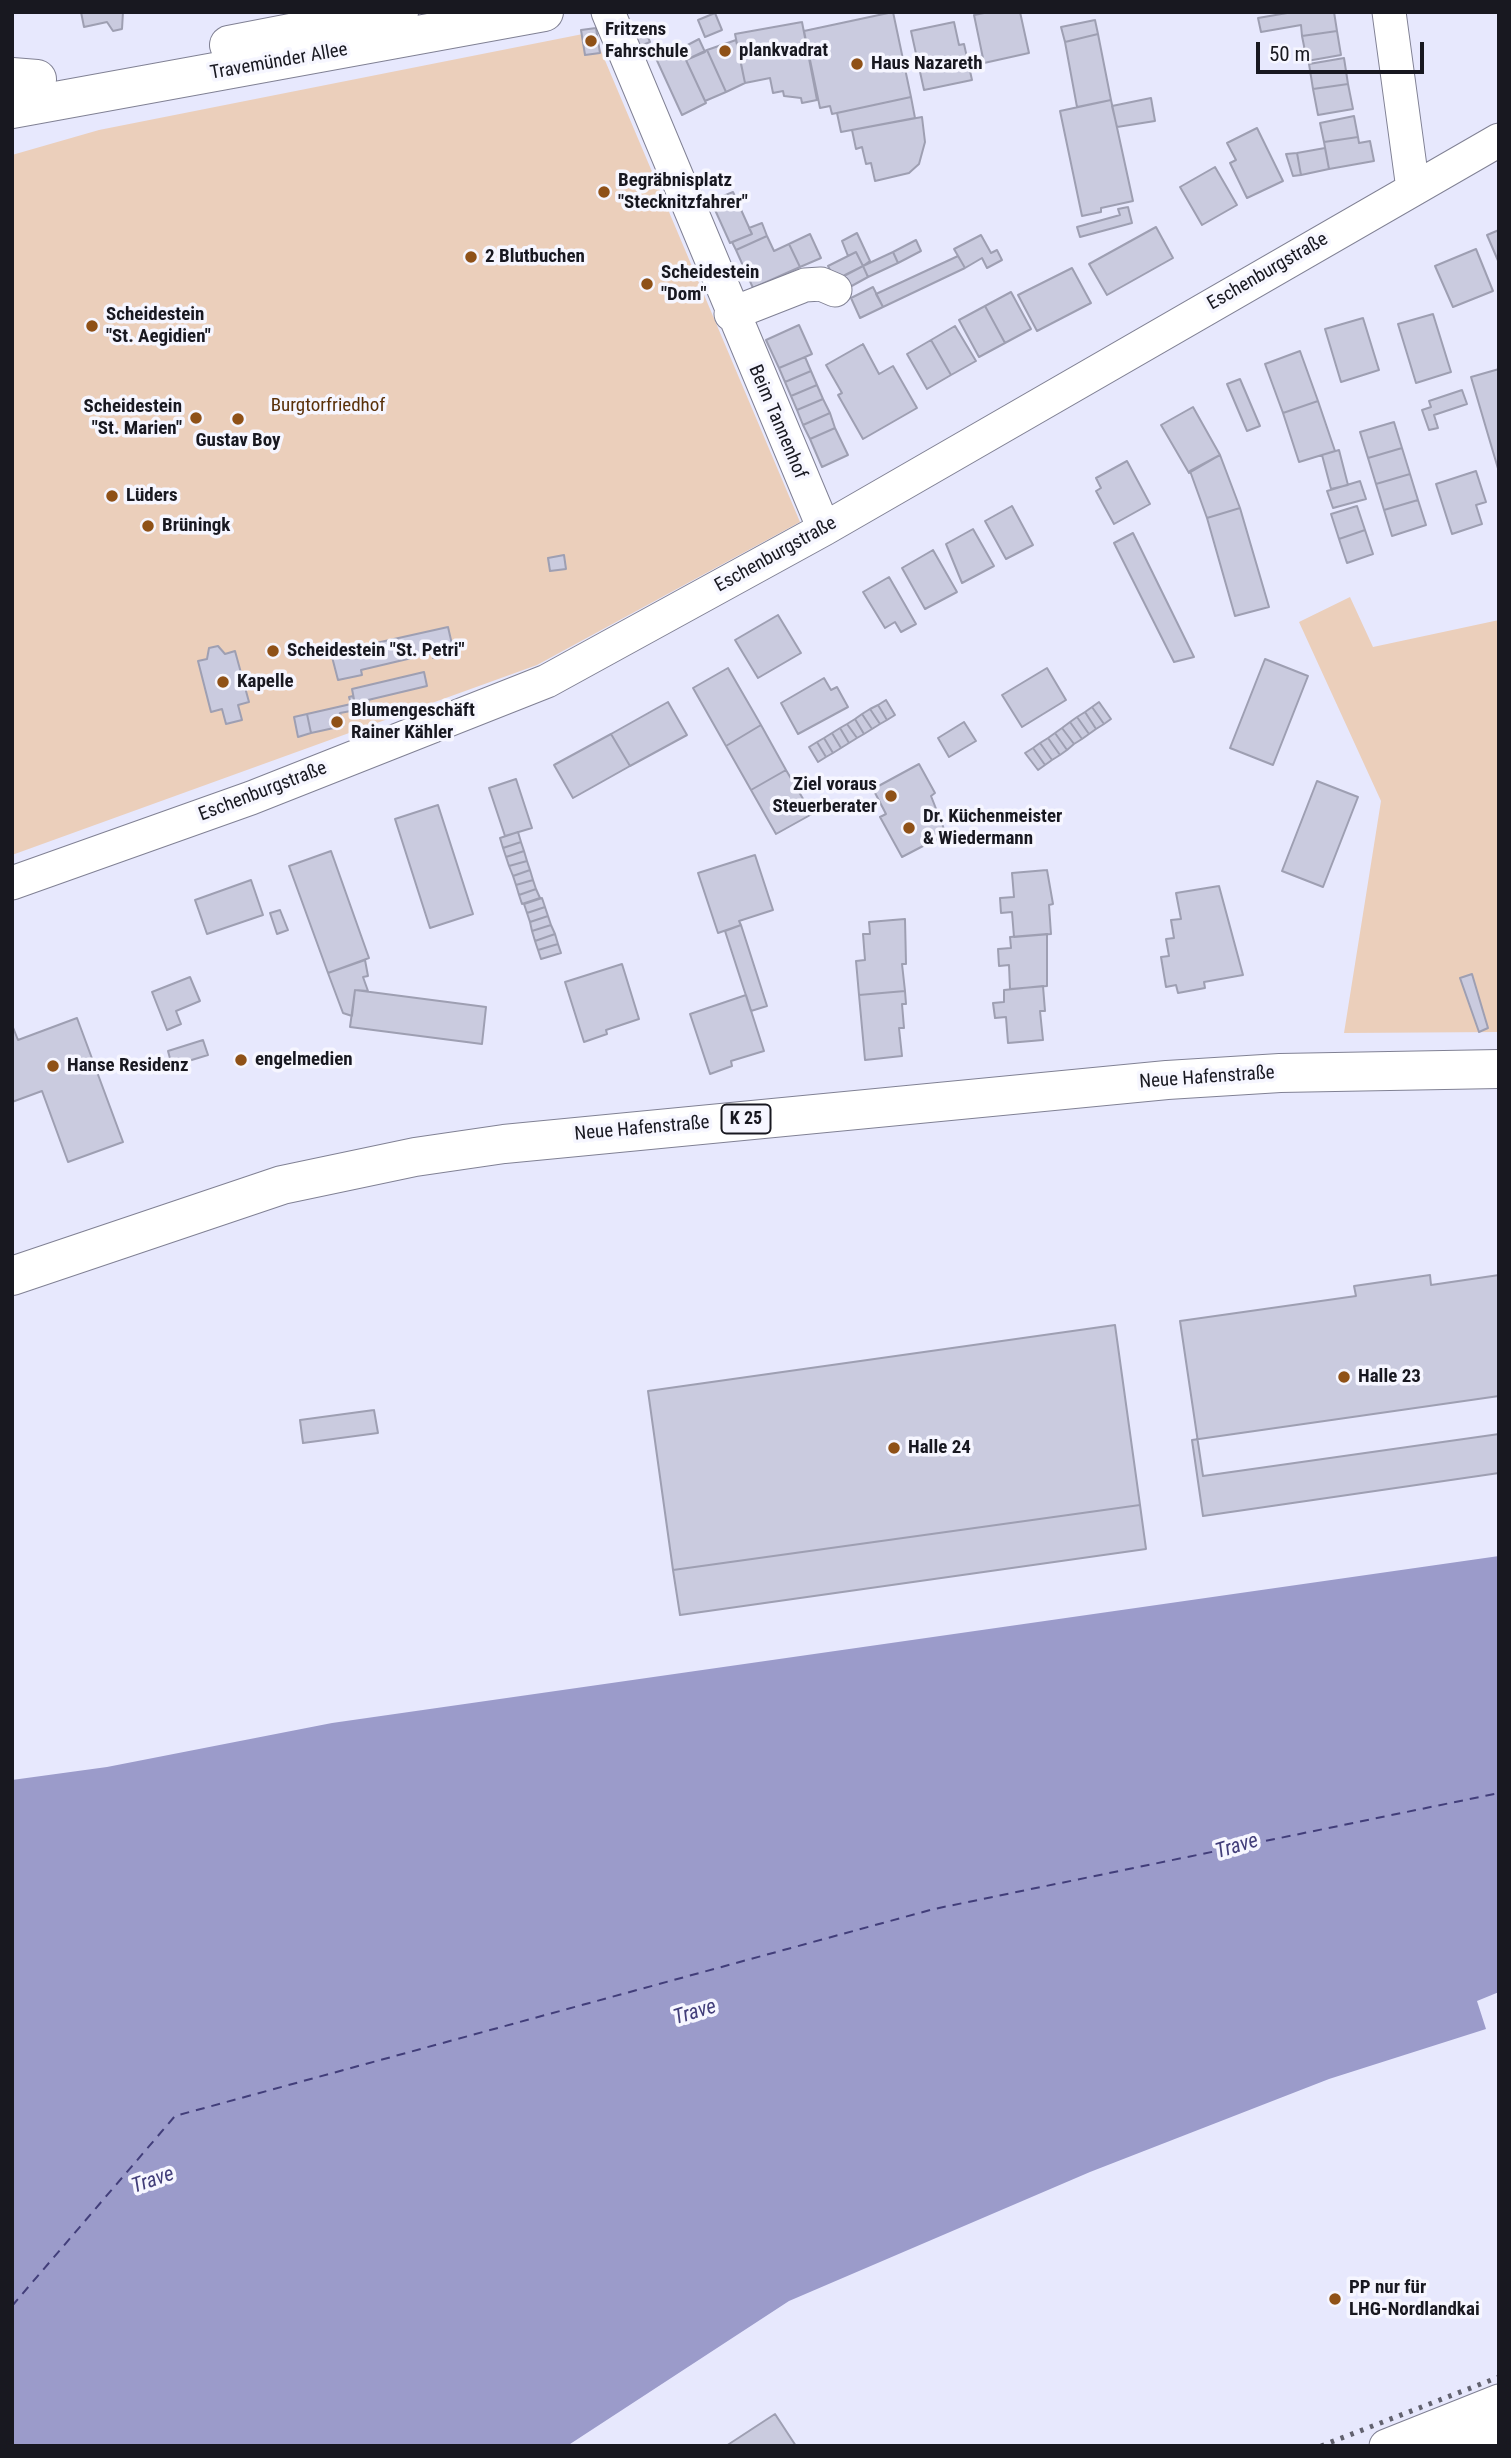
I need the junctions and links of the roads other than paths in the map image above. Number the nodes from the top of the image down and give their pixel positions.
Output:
1 (399, 12) edge
2 (544, 12) edge
3 (608, 12) edge
4 (1389, 12) edge
5 (21, 95) edge
6 (1499, 140) edge
7 (1413, 189) junction
8 (835, 290) dead end
9 (731, 314) junction
10 (824, 529) junction
11 (12, 883) edge
12 (1499, 1069) edge
13 (12, 1276) edge
14 (1499, 2401) edge
15 (1499, 2428) edge
16 (1386, 2446) edge
17 (1447, 2446) edge

1 - 5 main road, Travemünder Allee
2 - 5 main road, Travemünder Allee
3 - 9 street, Beim Tannenhof
4 - 7 street
6 - 7 street, Eschenburgstraße
7 - 10 street, Eschenburgstraße
8 - 9 street
9 - 10 street, Beim Tannenhof
10 - 11 street, Eschenburgstraße
12 - 13 main road, Neue Hafenstraße / K 25
14 - 16 street
15 - 17 street

